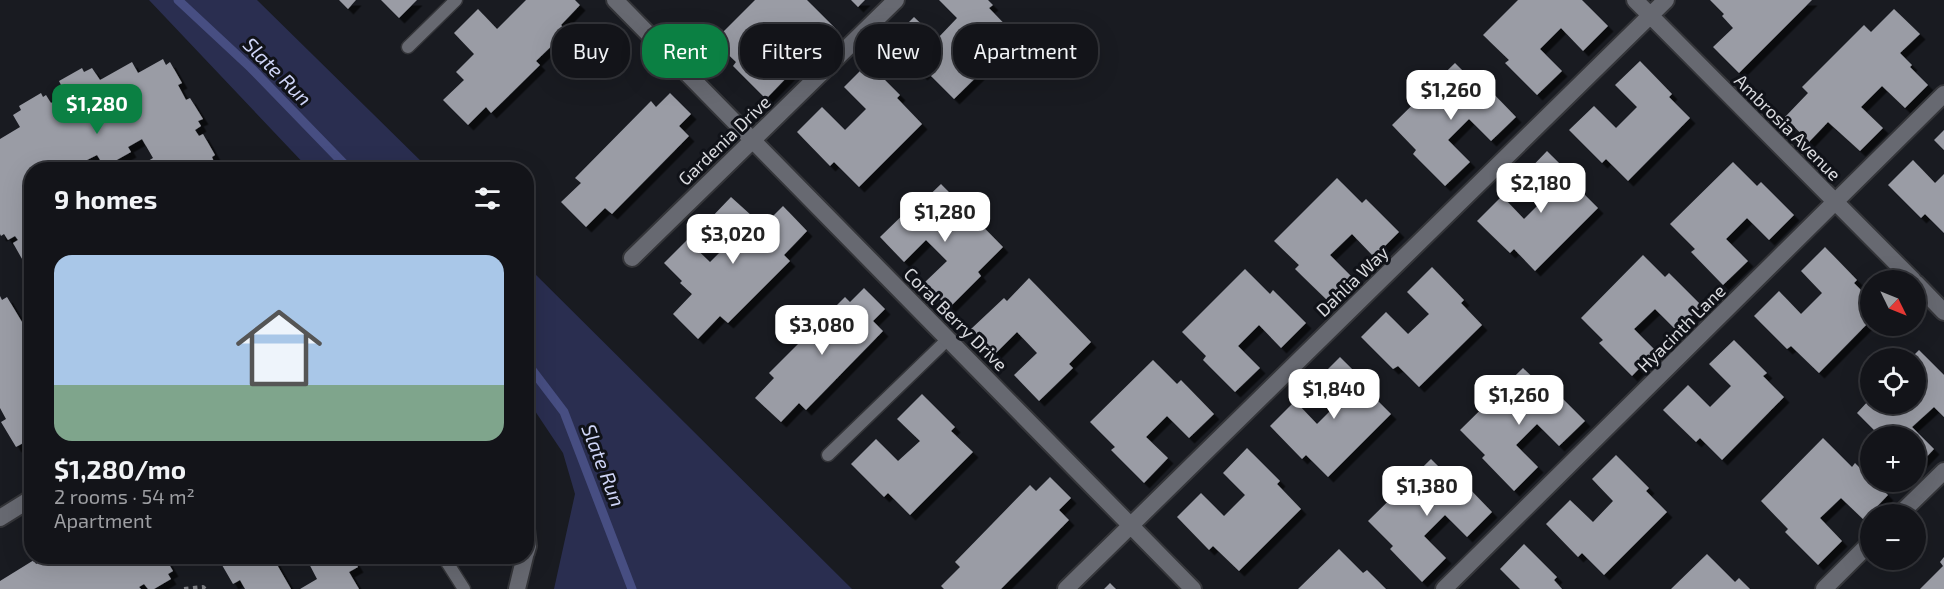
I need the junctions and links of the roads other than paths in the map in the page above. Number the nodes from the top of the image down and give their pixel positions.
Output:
1 (456, 0) edge
2 (615, 0) edge
3 (896, 0) edge
4 (1635, 0) edge
5 (1665, 0) edge
6 (1651, 15) junction
7 (408, 47) dead end
8 (1944, 94) edge
9 (752, 140) junction
10 (1836, 203) junction
11 (632, 258) dead end
12 (1902, 270) edge
13 (1926, 294) edge
14 (1944, 312) edge
15 (948, 339) junction
16 (828, 455) dead end
17 (1944, 471) edge
18 (24, 503) edge
19 (1910, 504) edge
20 (0, 518) edge
21 (1131, 525) junction
22 (1860, 553) edge
23 (447, 564) edge
24 (524, 564) edge
25 (464, 589) edge
26 (517, 589) edge
27 (1066, 589) edge
28 (1193, 589) edge
29 (1444, 589) edge
30 (1824, 589) edge

1 - 7 lane
2 - 9 street, Coral Berry Drive
3 - 9 street, Gardenia Drive
4 - 6 street, Ambrosia Avenue
5 - 6 street, Dahlia Way
6 - 10 street, Ambrosia Avenue
6 - 21 street, Dahlia Way
8 - 10 street, Hyacinth Lane
9 - 11 street, Gardenia Drive
9 - 15 street, Coral Berry Drive
10 - 12 street, Ambrosia Avenue
10 - 29 street, Hyacinth Lane
13 - 14 street, Ambrosia Avenue
15 - 16 lane
15 - 21 street, Coral Berry Drive
17 - 19 street
18 - 20 street
21 - 27 street, Dahlia Way
21 - 28 street, Coral Berry Drive
22 - 30 street
23 - 25 lane
24 - 26 street

